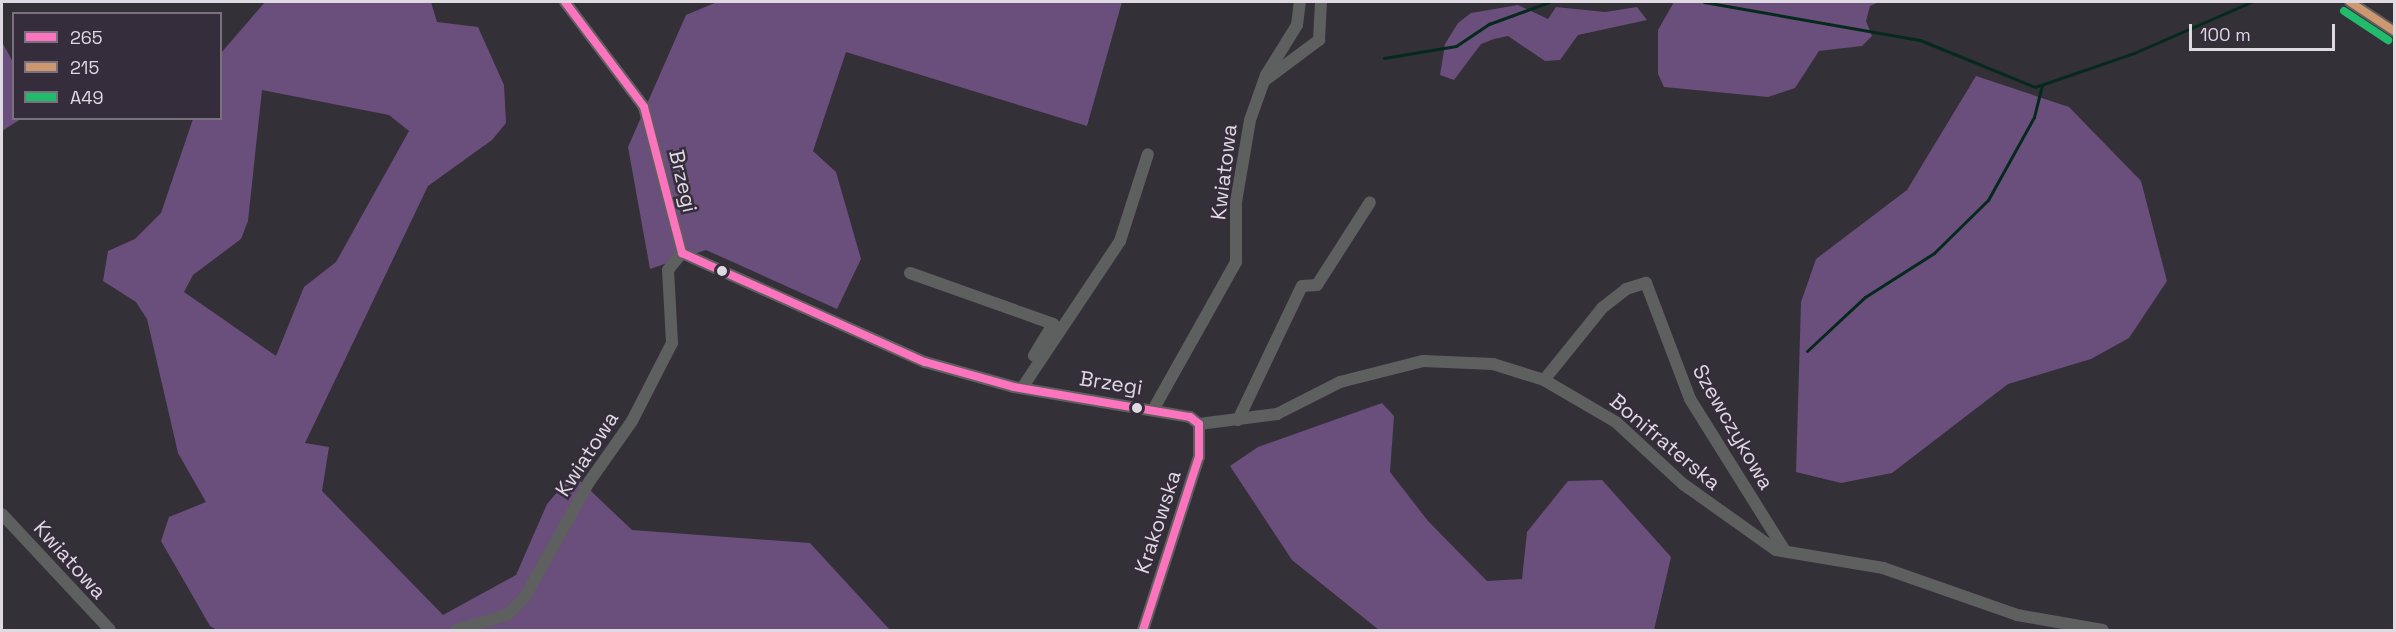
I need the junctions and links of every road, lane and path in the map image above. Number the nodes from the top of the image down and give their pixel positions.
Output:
1 (565, 2) edge
2 (1300, 2) edge
3 (1321, 2) edge
4 (2350, 2) edge
5 (2394, 31) edge
6 (1263, 81) junction
7 (1148, 154) dead end
8 (1370, 202) dead end
9 (682, 254) junction
10 (910, 273) dead end
11 (1544, 380) junction
12 (1018, 388) junction
13 (1153, 410) junction
14 (1238, 420) junction
15 (1199, 424) junction
16 (2, 514) edge
17 (1785, 551) junction
18 (111, 630) edge
19 (456, 630) edge
20 (1143, 630) edge
21 (2103, 630) edge

1 - 9 street, Brzegi
2 - 6 street, Kwiatowa
3 - 6 street
4 - 5 street
6 - 13 street, Kwiatowa
7 - 12 street
8 - 14 street
9 - 12 street, Brzegi
9 - 19 street, Kwiatowa
10 - 12 street
11 - 14 street, Bonifraterska
11 - 17 street, Bonifraterska
11 - 17 street, Szewczykowa
12 - 13 street, Brzegi
13 - 15 street, Brzegi
14 - 15 street, Bonifraterska
15 - 20 street, Krakowska
16 - 18 street, Kwiatowa
17 - 21 street, Bonifraterska

